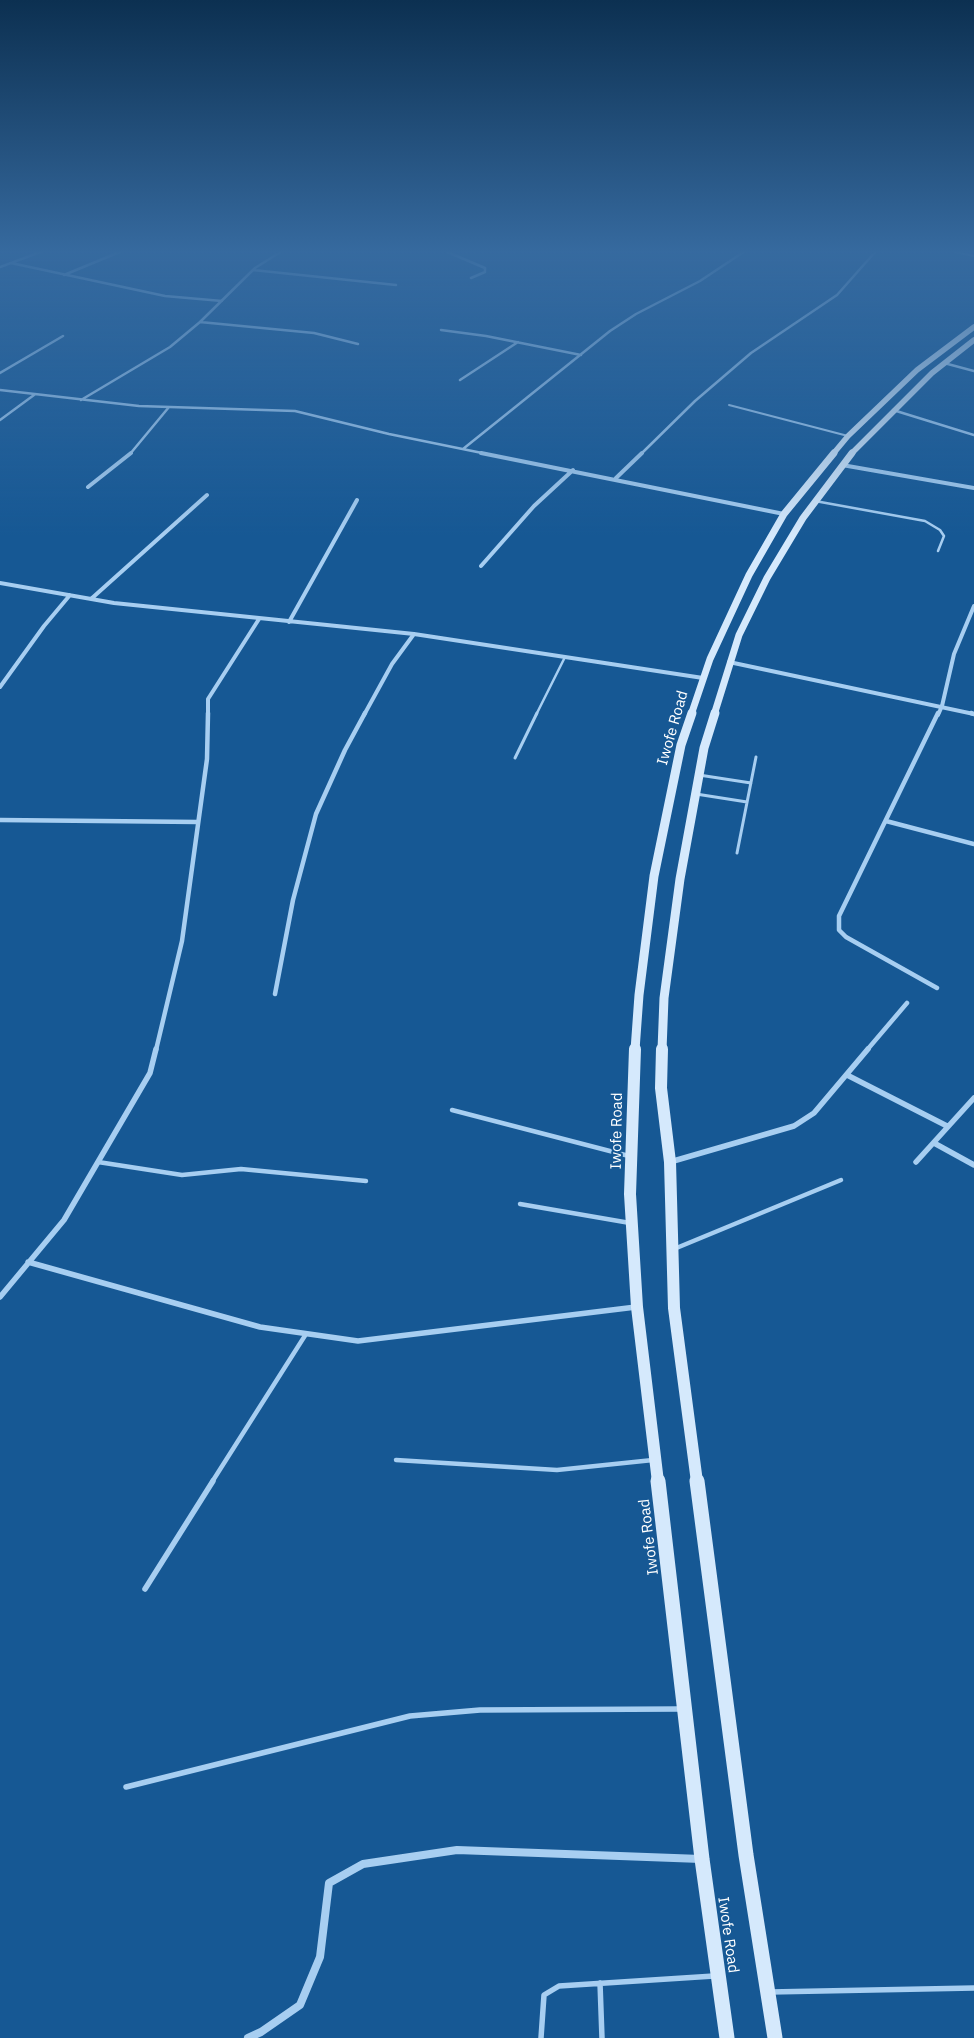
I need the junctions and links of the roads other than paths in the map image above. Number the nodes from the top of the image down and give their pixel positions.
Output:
1 (46, 346) edge
2 (171, 346) edge
3 (512, 346) edge
4 (538, 346) edge
5 (592, 346) edge
6 (762, 346) edge
7 (948, 346) edge
8 (966, 346) edge
9 (582, 355) junction
10 (944, 363) junction
11 (974, 371) edge
12 (0, 373) edge
13 (460, 380) dead end
14 (0, 390) edge
15 (892, 392) junction
16 (35, 395) junction
17 (909, 395) junction
18 (80, 400) junction
19 (729, 405) dead end
20 (168, 407) junction
21 (893, 410) junction
22 (0, 420) edge
23 (974, 435) edge
24 (848, 436) junction
25 (463, 449) junction
26 (842, 465) junction
27 (574, 470) junction
28 (616, 478) junction
29 (88, 487) dead end
30 (974, 488) edge
31 (207, 495) dead end
32 (357, 500) dead end
33 (815, 501) junction
34 (784, 514) junction
35 (938, 551) dead end
36 (480, 566) dead end
37 (0, 583) edge
38 (70, 596) junction
39 (91, 599) junction
40 (974, 606) edge
41 (973, 611) edge
42 (259, 619) junction
43 (289, 622) junction
44 (414, 634) junction
45 (565, 657) junction
46 (729, 662) junction
47 (703, 678) junction
48 (0, 687) edge
49 (942, 706) junction
50 (974, 714) edge
51 (756, 757) dead end
52 (515, 758) dead end
53 (699, 775) junction
54 (751, 783) junction
55 (696, 794) junction
56 (747, 802) junction
57 (0, 820) edge
58 (886, 821) junction
59 (198, 822) junction
60 (974, 844) edge
61 (737, 853) dead end
62 (937, 988) dead end
63 (275, 994) dead end
64 (907, 1003) dead end
65 (847, 1075) junction
66 (974, 1098) edge
67 (452, 1110) dead end
68 (947, 1126) junction
69 (934, 1143) junction
70 (631, 1157) junction
71 (98, 1162) junction
72 (670, 1162) junction
73 (916, 1162) dead end
74 (974, 1165) edge
75 (841, 1180) dead end
76 (366, 1181) dead end
77 (520, 1204) dead end
78 (632, 1223) junction
79 (672, 1250) junction
80 (28, 1262) junction
81 (1, 1295) edge
82 (637, 1307) junction
83 (306, 1334) junction
84 (396, 1460) dead end
85 (655, 1460) junction
86 (145, 1589) dead end
87 (684, 1709) junction
88 (126, 1787) dead end
89 (702, 1859) junction
90 (718, 1976) junction
91 (600, 1983) junction
92 (974, 1988) edge
93 (768, 1992) junction
94 (248, 2038) edge
95 (541, 2038) edge
96 (602, 2038) edge
97 (727, 2038) edge
98 (775, 2038) edge

1 - 12 street
2 - 18 street
3 - 13 street
4 - 9 street
5 - 9 street
6 - 28 street
7 - 15 street, Iwofe Road
8 - 10 street, Iwofe Road
9 - 25 street
10 - 11 street
10 - 17 street, Iwofe Road
14 - 16 street
15 - 17 street
15 - 24 street, Iwofe Road
16 - 18 street
16 - 22 street
17 - 21 street, Iwofe Road
18 - 20 street
19 - 24 lane
20 - 25 street
20 - 29 street
21 - 23 street
21 - 26 street, Iwofe Road
24 - 34 street, Iwofe Road
25 - 27 street
26 - 30 street
26 - 33 street, Iwofe Road
27 - 28 street
27 - 36 street
28 - 34 street
31 - 39 street
32 - 43 street
33 - 35 lane
33 - 46 street, Iwofe Road
34 - 47 street, Iwofe Road
37 - 38 street
38 - 39 street
38 - 48 street
39 - 42 street
40 - 41 street
41 - 49 street
42 - 43 street
42 - 59 street
43 - 44 street
44 - 45 street
44 - 63 street
45 - 47 street
45 - 52 lane
46 - 49 street
46 - 53 street, Iwofe Road
47 - 70 street, Iwofe Road
49 - 50 street
49 - 58 street
51 - 54 lane
53 - 54 lane
53 - 55 street, Iwofe Road
54 - 56 lane
55 - 56 lane
55 - 72 street, Iwofe Road
56 - 61 lane
57 - 59 street
58 - 60 street
58 - 62 street
59 - 71 street
64 - 65 street
65 - 68 street
65 - 72 street
66 - 68 street
67 - 70 lane
68 - 69 street
69 - 73 street
69 - 74 street
70 - 78 street, Iwofe Road
71 - 76 lane
71 - 80 street
72 - 79 street, Iwofe Road
75 - 79 lane
77 - 78 lane
78 - 82 street, Iwofe Road
79 - 93 street, Iwofe Road
80 - 81 street
80 - 83 street
82 - 83 street
82 - 85 street, Iwofe Road
83 - 86 lane
84 - 85 lane
85 - 87 street, Iwofe Road
87 - 88 lane
87 - 89 street, Iwofe Road
89 - 90 street, Iwofe Road
89 - 94 street
90 - 91 lane
90 - 97 street, Iwofe Road
91 - 95 lane
91 - 96 lane
92 - 93 lane
93 - 98 street, Iwofe Road

